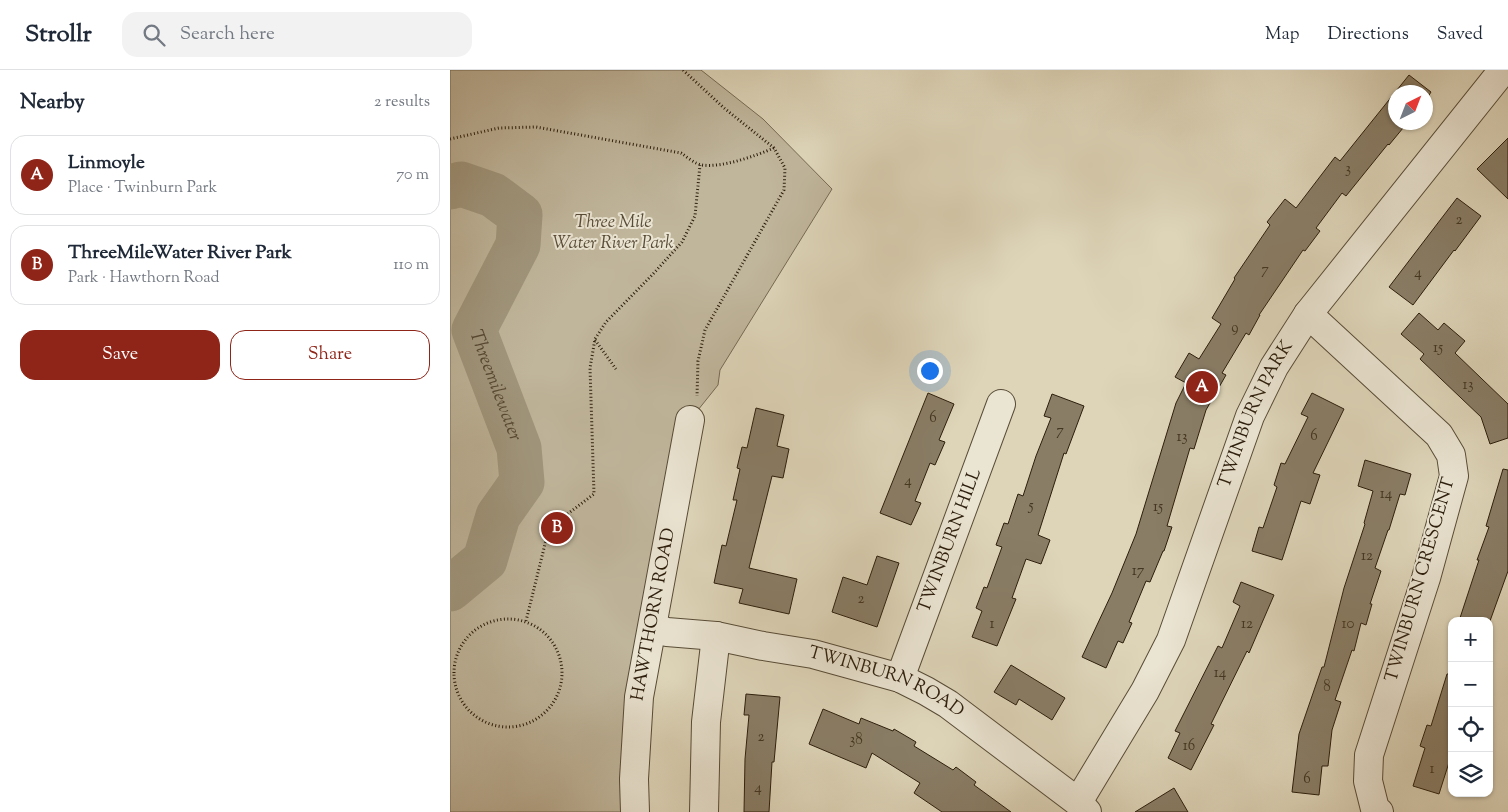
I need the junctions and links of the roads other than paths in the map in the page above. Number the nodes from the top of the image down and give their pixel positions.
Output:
1 (1503, 70) edge
2 (1508, 76) edge
3 (1308, 314) junction
4 (1001, 404) dead end
5 (690, 420) road end
6 (652, 628) junction
7 (716, 636) junction
8 (900, 678) junction
9 (1083, 807) edge
10 (635, 812) edge
11 (704, 812) edge
12 (1379, 812) edge

1 - 2 street
1 - 3 street, TWINBURN PARK
3 - 9 street, TWINBURN PARK
3 - 12 street, TWINBURN CRESCENT
4 - 8 street, TWINBURN HILL
5 - 6 street, HAWTHORN ROAD
6 - 7 street, TWINBURN ROAD
6 - 10 street, HAWTHORN ROAD
7 - 8 street, TWINBURN ROAD
7 - 11 street
8 - 9 street, TWINBURN ROAD

